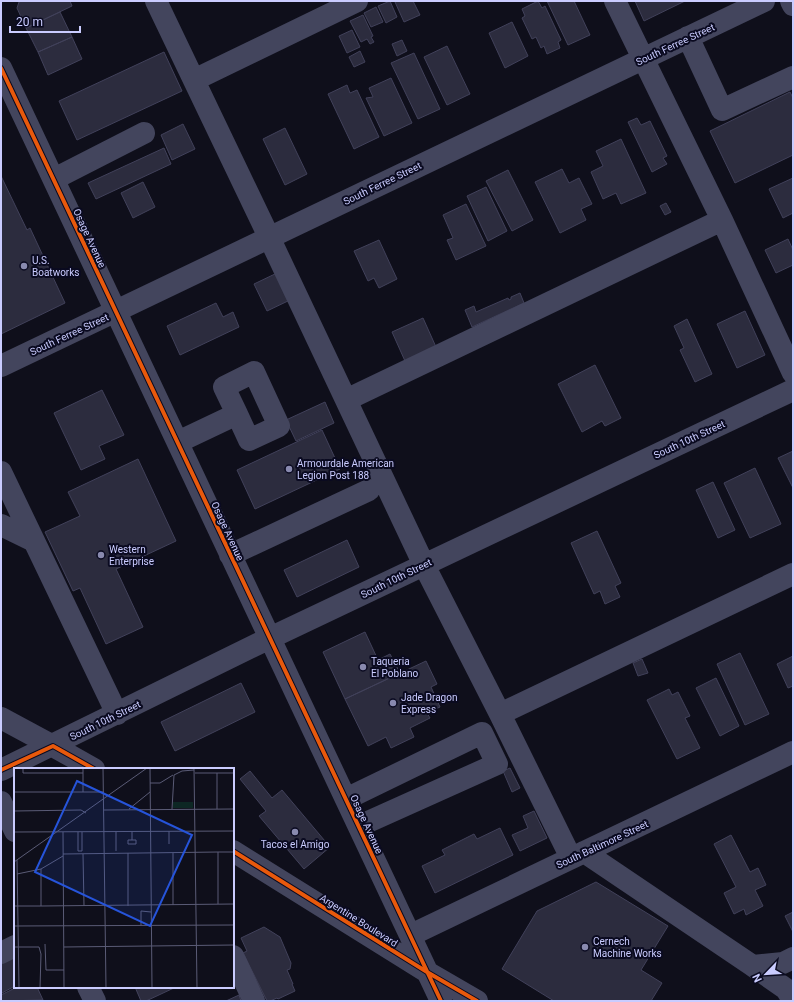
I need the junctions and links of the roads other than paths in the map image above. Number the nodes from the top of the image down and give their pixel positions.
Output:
1 (156, 1) edge
2 (357, 1) edge
3 (616, 1) edge
4 (764, 1) edge
5 (791, 1) edge
6 (793, 4) edge
7 (688, 37) junction
8 (644, 58) junction
9 (1, 68) edge
10 (793, 77) edge
11 (194, 80) junction
12 (144, 133) dead end
13 (54, 179) junction
14 (722, 220) junction
15 (269, 237) junction
16 (116, 312) junction
17 (1, 366) edge
18 (793, 373) edge
19 (793, 390) edge
20 (346, 400) junction
21 (237, 414) dead end
22 (178, 442) junction
23 (1, 472) edge
24 (369, 490) dead end
25 (1, 525) edge
26 (34, 541) junction
27 (230, 555) junction
28 (424, 564) junction
29 (793, 574) edge
30 (270, 638) junction
31 (117, 714) junction
32 (500, 714) junction
33 (1, 718) edge
34 (53, 746) junction
35 (793, 752) edge
36 (92, 768) edge
37 (1, 770) edge
38 (346, 800) junction
39 (1, 802) edge
40 (359, 826) junction
41 (14, 829) edge
42 (234, 852) edge
43 (577, 855) junction
44 (411, 935) junction
45 (14, 946) edge
46 (1, 953) edge
47 (234, 958) edge
48 (788, 960) edge
49 (753, 966) junction
50 (427, 972) junction
51 (88, 988) edge
52 (789, 995) edge
53 (94, 1001) edge
54 (254, 1001) edge
55 (441, 1001) edge
56 (477, 1001) edge

1 - 11 street
2 - 11 street
3 - 8 street
4 - 7 street, South Ferree Street
5 - 6 street
7 - 8 street, South Ferree Street
7 - 10 street
8 - 14 street
8 - 15 street, South Ferree Street
9 - 13 street, Osage Avenue
11 - 15 street
12 - 13 street
13 - 16 street, Osage Avenue
14 - 18 street
14 - 20 street
15 - 16 street, South Ferree Street
15 - 20 street
16 - 17 street, South Ferree Street
16 - 22 street, Osage Avenue
19 - 28 street, South 10th Street
20 - 28 street
21 - 22 street
22 - 27 street, Osage Avenue
23 - 26 street
24 - 27 street
25 - 26 street
26 - 31 street
27 - 30 street, Osage Avenue
28 - 30 street, South 10th Street
28 - 32 street
29 - 32 street
30 - 31 street, South 10th Street
30 - 38 street, Osage Avenue
31 - 34 street, South 10th Street
32 - 43 street
33 - 34 street
34 - 36 street
34 - 37 street, South 10th Street
35 - 43 street, South Baltimore Street
38 - 40 street, Osage Avenue
38 - 40 street
39 - 41 street
40 - 44 street, Osage Avenue
42 - 50 street, Argentine Boulevard
43 - 44 street, South Baltimore Street
43 - 49 street
44 - 50 street, Osage Avenue
45 - 46 street
47 - 54 street
48 - 49 street
48 - 52 street
49 - 52 street
50 - 55 street, Osage Avenue
50 - 56 street, Argentine Boulevard
51 - 53 street

